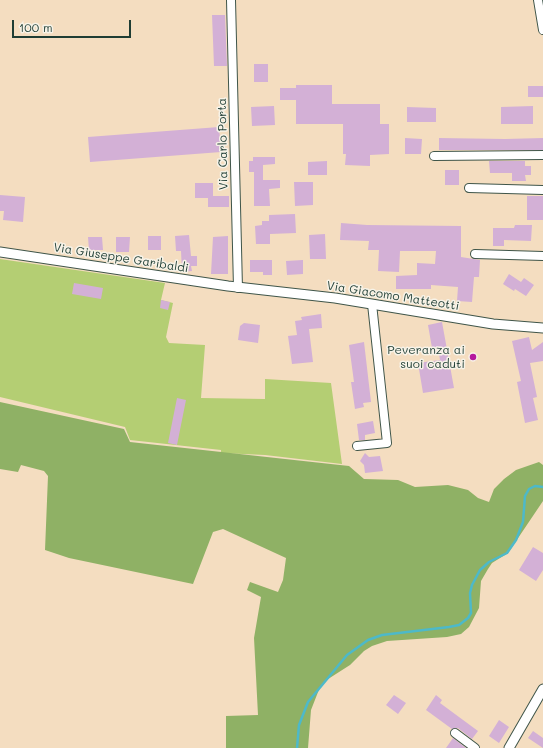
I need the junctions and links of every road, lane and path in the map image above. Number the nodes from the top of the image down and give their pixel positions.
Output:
1 (231, 0) edge
2 (538, 0) edge
3 (543, 30) edge
4 (543, 155) edge
5 (434, 156) dead end
6 (469, 188) dead end
7 (543, 190) edge
8 (0, 252) edge
9 (475, 254) dead end
10 (543, 256) edge
11 (238, 288) junction
12 (372, 304) junction
13 (543, 328) edge
14 (357, 446) dead end
15 (543, 690) edge
16 (455, 734) dead end
17 (475, 748) edge
18 (509, 748) edge

1 - 11 street, Via Carlo Porta
2 - 3 street
4 - 5 street
6 - 7 street
8 - 11 street, Via Giuseppe Garibaldi
9 - 10 street
11 - 12 street, Via Giacomo Matteotti
12 - 13 street, Via Giacomo Matteotti
12 - 14 street
15 - 18 street
16 - 17 street

